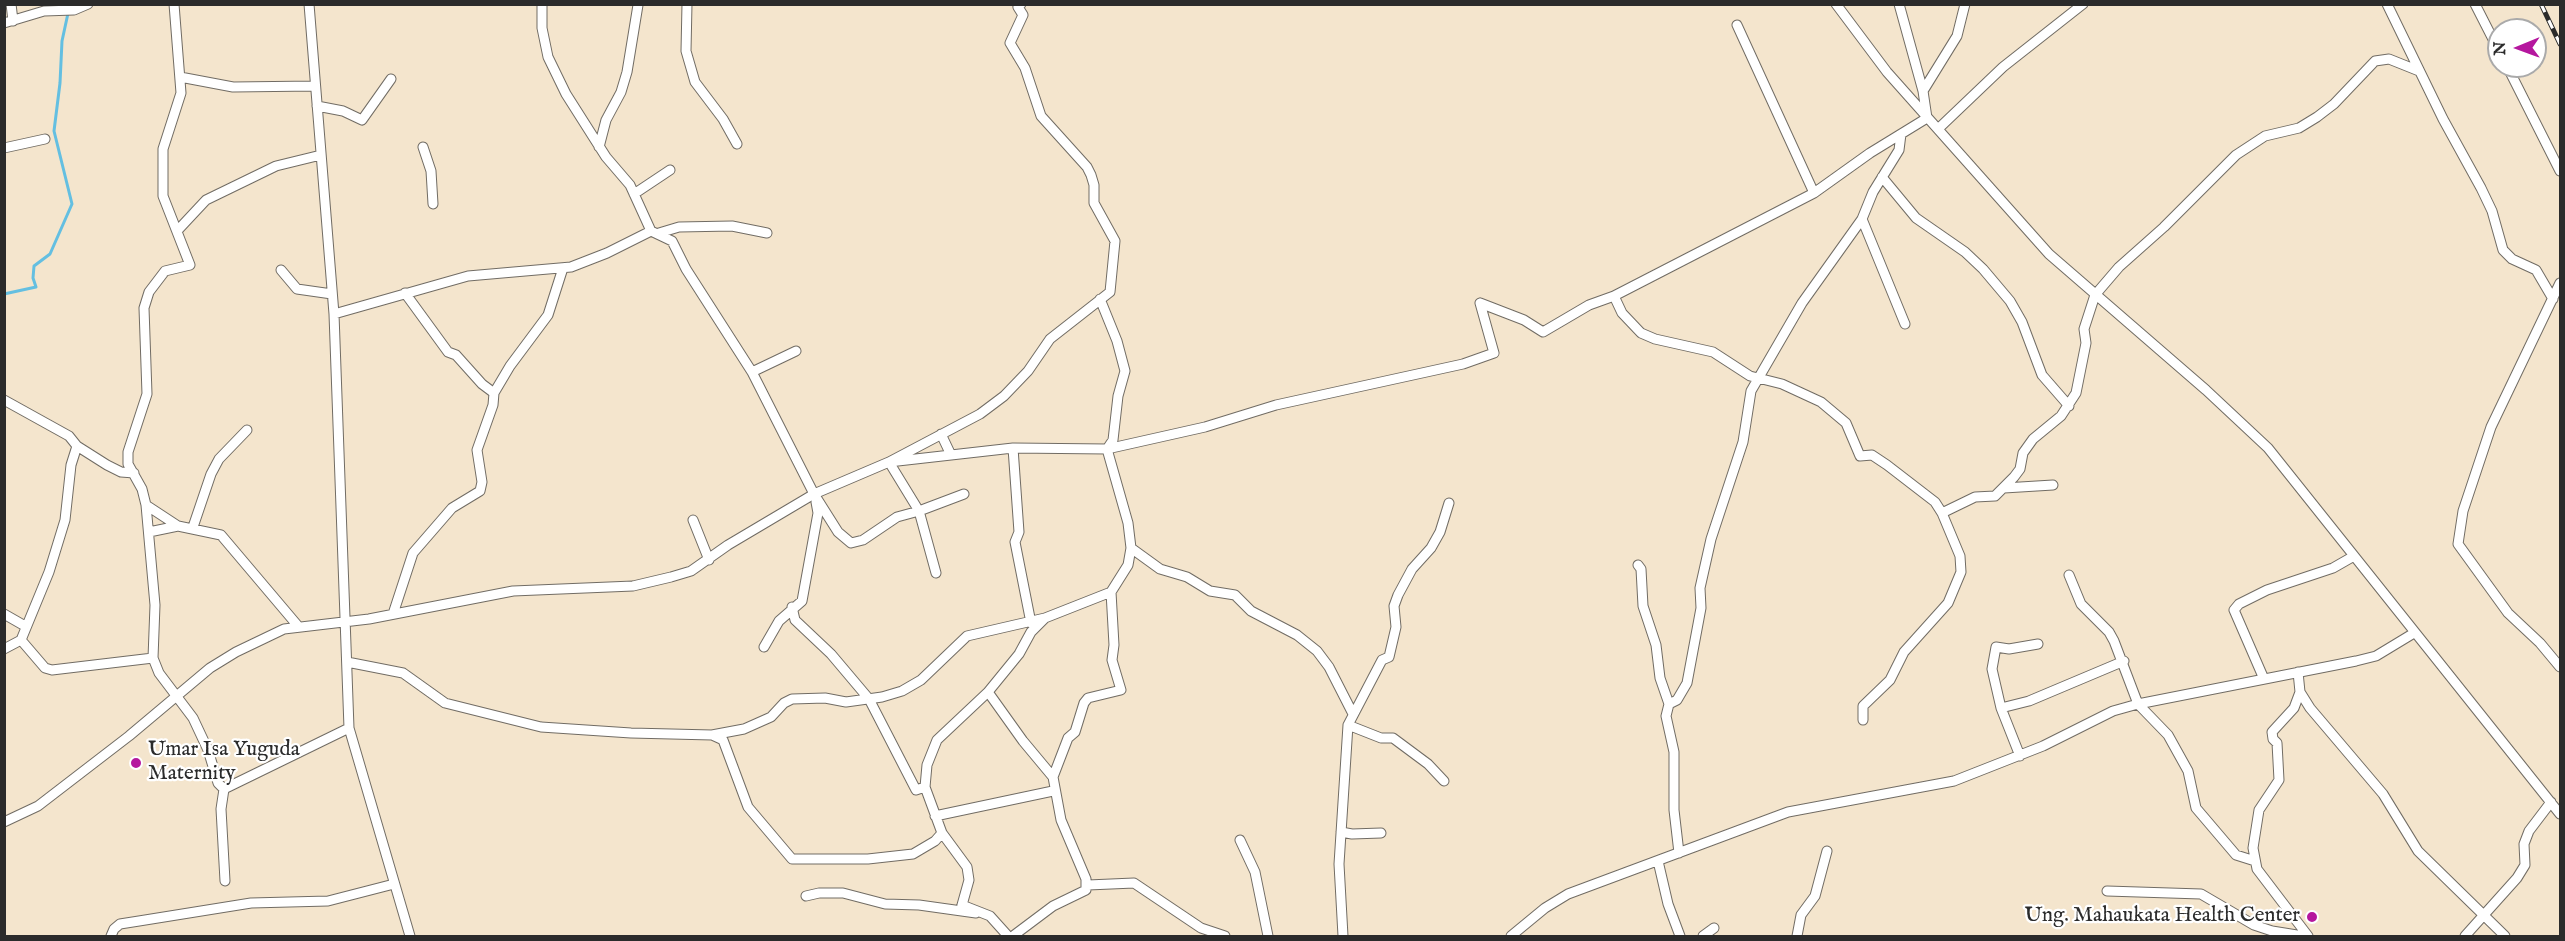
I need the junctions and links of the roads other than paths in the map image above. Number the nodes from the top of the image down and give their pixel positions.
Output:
1 (11, 4) edge
2 (88, 4) edge
3 (174, 4) edge
4 (309, 4) edge
5 (542, 4) edge
6 (687, 4) edge
7 (1021, 4) edge
8 (1836, 4) edge
9 (1899, 4) edge
10 (1965, 4) edge
11 (2083, 4) edge
12 (2387, 4) edge
13 (2475, 4) edge
14 (638, 5) edge
15 (9, 22) edge
16 (1737, 25) dead end
17 (2487, 28) edge
18 (2419, 70) junction
19 (180, 77) junction
20 (2513, 78) edge
21 (391, 79) dead end
22 (315, 86) junction
23 (1923, 91) junction
24 (317, 106) junction
25 (1927, 117) junction
26 (1938, 129) junction
27 (1901, 135) junction
28 (45, 139) dead end
29 (737, 144) dead end
30 (423, 147) dead end
31 (599, 147) junction
32 (4, 148) edge
33 (321, 155) junction
34 (670, 170) dead end
35 (2560, 171) edge
36 (1882, 177) junction
37 (1814, 193) junction
38 (634, 194) junction
39 (433, 204) dead end
40 (1862, 219) junction
41 (177, 231) junction
42 (655, 232) junction
43 (767, 233) dead end
44 (563, 267) junction
45 (281, 270) dead end
46 (2560, 283) edge
47 (405, 293) junction
48 (332, 294) junction
49 (2095, 295) junction
50 (1614, 296) junction
51 (1100, 299) junction
52 (2553, 299) junction
53 (334, 314) junction
54 (1905, 324) dead end
55 (796, 351) dead end
56 (752, 372) junction
57 (1760, 380) junction
58 (494, 393) junction
59 (4, 400) edge
60 (2069, 406) junction
61 (247, 430) dead end
62 (941, 434) junction
63 (77, 446) junction
64 (1013, 448) junction
65 (1107, 449) junction
66 (951, 455) junction
67 (889, 462) junction
68 (134, 473) junction
69 (2053, 485) dead end
70 (2004, 488) junction
71 (814, 494) junction
72 (964, 494) dead end
73 (1449, 503) dead end
74 (146, 505) junction
75 (919, 512) junction
76 (1942, 513) junction
77 (693, 520) dead end
78 (178, 526) junction
79 (193, 527) junction
80 (148, 532) junction
81 (1131, 548) junction
82 (2354, 556) junction
83 (709, 560) junction
84 (1638, 565) dead end
85 (936, 573) dead end
86 (2069, 575) dead end
87 (1110, 592) junction
88 (792, 607) junction
89 (4, 614) edge
90 (393, 614) junction
91 (1045, 618) junction
92 (1031, 619) junction
93 (345, 622) junction
94 (26, 626) junction
95 (298, 626) junction
96 (1031, 632) junction
97 (2414, 633) junction
98 (21, 640) junction
99 (2038, 644) dead end
100 (764, 647) dead end
101 (4, 650) edge
102 (153, 658) junction
103 (2124, 661) junction
104 (347, 662) junction
105 (2560, 667) edge
106 (2298, 672) junction
107 (2264, 679) junction
108 (988, 692) junction
109 (2300, 692) junction
110 (176, 697) junction
111 (869, 699) junction
112 (1669, 704) junction
113 (2138, 704) junction
114 (2001, 708) junction
115 (1353, 714) junction
116 (1863, 720) dead end
117 (1348, 725) junction
118 (349, 728) junction
119 (712, 735) junction
120 (2020, 756) junction
121 (1053, 777) junction
122 (1444, 781) dead end
123 (925, 787) junction
124 (224, 789) junction
125 (1053, 791) junction
126 (2551, 802) junction
127 (2560, 814) edge
128 (935, 816) junction
129 (4, 822) edge
130 (1341, 831) junction
131 (942, 833) junction
132 (1381, 833) dead end
133 (1240, 840) dead end
134 (1827, 851) dead end
135 (1679, 854) junction
136 (1658, 861) junction
137 (2255, 861) junction
138 (225, 881) dead end
139 (394, 884) junction
140 (1088, 885) junction
141 (2107, 891) dead end
142 (806, 896) dead end
143 (981, 913) junction
144 (2485, 917) junction
145 (1714, 928) dead end
146 (111, 936) edge
147 (410, 936) edge
148 (1008, 936) edge
149 (1013, 936) edge
150 (1225, 936) edge
151 (1268, 936) edge
152 (1343, 936) edge
153 (1511, 936) edge
154 (1680, 936) edge
155 (1703, 936) edge
156 (1797, 936) edge
157 (2303, 936) edge
158 (2308, 936) edge
159 (2465, 936) edge
160 (2505, 936) edge

1 - 15 street
2 - 15 street
3 - 19 street
4 - 22 street
5 - 31 street
6 - 29 street
7 - 51 street
8 - 25 street
9 - 23 street
10 - 23 street
11 - 26 street
12 - 18 street
13 - 17 street
14 - 31 street
16 - 37 street
18 - 49 street
18 - 52 street
19 - 22 street
19 - 41 street
20 - 35 street
21 - 24 street
22 - 24 street
23 - 25 street
24 - 33 street
25 - 26 street
25 - 27 street
26 - 49 street
27 - 36 street
27 - 37 street
28 - 32 street
30 - 39 street
31 - 38 street
33 - 41 street
33 - 48 street
34 - 38 street
36 - 40 street
36 - 60 street
37 - 50 street
38 - 42 street
40 - 54 street
40 - 57 street
41 - 68 street
42 - 43 street
42 - 44 street
42 - 56 street
44 - 47 street
44 - 58 street
45 - 48 street
46 - 52 street
47 - 53 street
47 - 58 street
48 - 53 street
49 - 60 street
49 - 82 street
50 - 57 street
50 - 65 street
51 - 62 street
51 - 65 street
52 - 105 street
53 - 93 street
55 - 56 street
56 - 71 street
57 - 76 street
57 - 112 street
58 - 90 street
59 - 63 street
60 - 70 street
61 - 79 street
62 - 66 street
62 - 67 street
63 - 68 street
63 - 94 street
64 - 65 street
64 - 66 street
64 - 92 street
65 - 81 street
66 - 67 street
67 - 71 street
67 - 75 street
68 - 74 street
69 - 70 street
70 - 76 street
71 - 75 street
71 - 83 street
71 - 88 street
72 - 75 street
73 - 115 street
74 - 78 street
74 - 80 street
75 - 85 street
76 - 116 street
77 - 83 street
78 - 79 street
78 - 80 street
79 - 95 street
80 - 102 street
81 - 87 street
81 - 115 street
82 - 97 street
82 - 107 street
83 - 90 street
84 - 112 street
86 - 103 street
87 - 91 street
87 - 121 street
88 - 100 street
88 - 111 street
89 - 94 street
90 - 93 street
91 - 92 street
91 - 96 street
92 - 96 street
92 - 111 street
93 - 95 street
93 - 104 street
94 - 98 street
95 - 110 street
96 - 108 street
97 - 106 street
97 - 126 street
98 - 101 street
98 - 102 street
99 - 114 street
102 - 110 street
103 - 113 street
103 - 114 street
104 - 118 street
104 - 119 street
106 - 107 street
106 - 109 street
107 - 113 street
108 - 121 street
108 - 123 street
109 - 137 street
109 - 144 street
110 - 124 street
110 - 129 street
111 - 119 street
111 - 123 street
112 - 135 street
113 - 120 street
113 - 137 street
114 - 120 street
115 - 117 street
117 - 122 street
117 - 130 street
118 - 124 street
118 - 139 street
119 - 131 street
120 - 135 street
121 - 125 street
123 - 128 street
124 - 138 street
125 - 128 street
125 - 140 street
126 - 127 street
126 - 144 street
128 - 131 street
130 - 132 street
130 - 152 street
131 - 143 street
133 - 151 street
134 - 156 street
135 - 136 street
136 - 153 street
136 - 154 street
137 - 158 street
139 - 146 street
139 - 147 street
140 - 149 street
140 - 150 street
141 - 157 street
142 - 143 street
143 - 148 street
144 - 159 street
144 - 160 street
145 - 155 street

